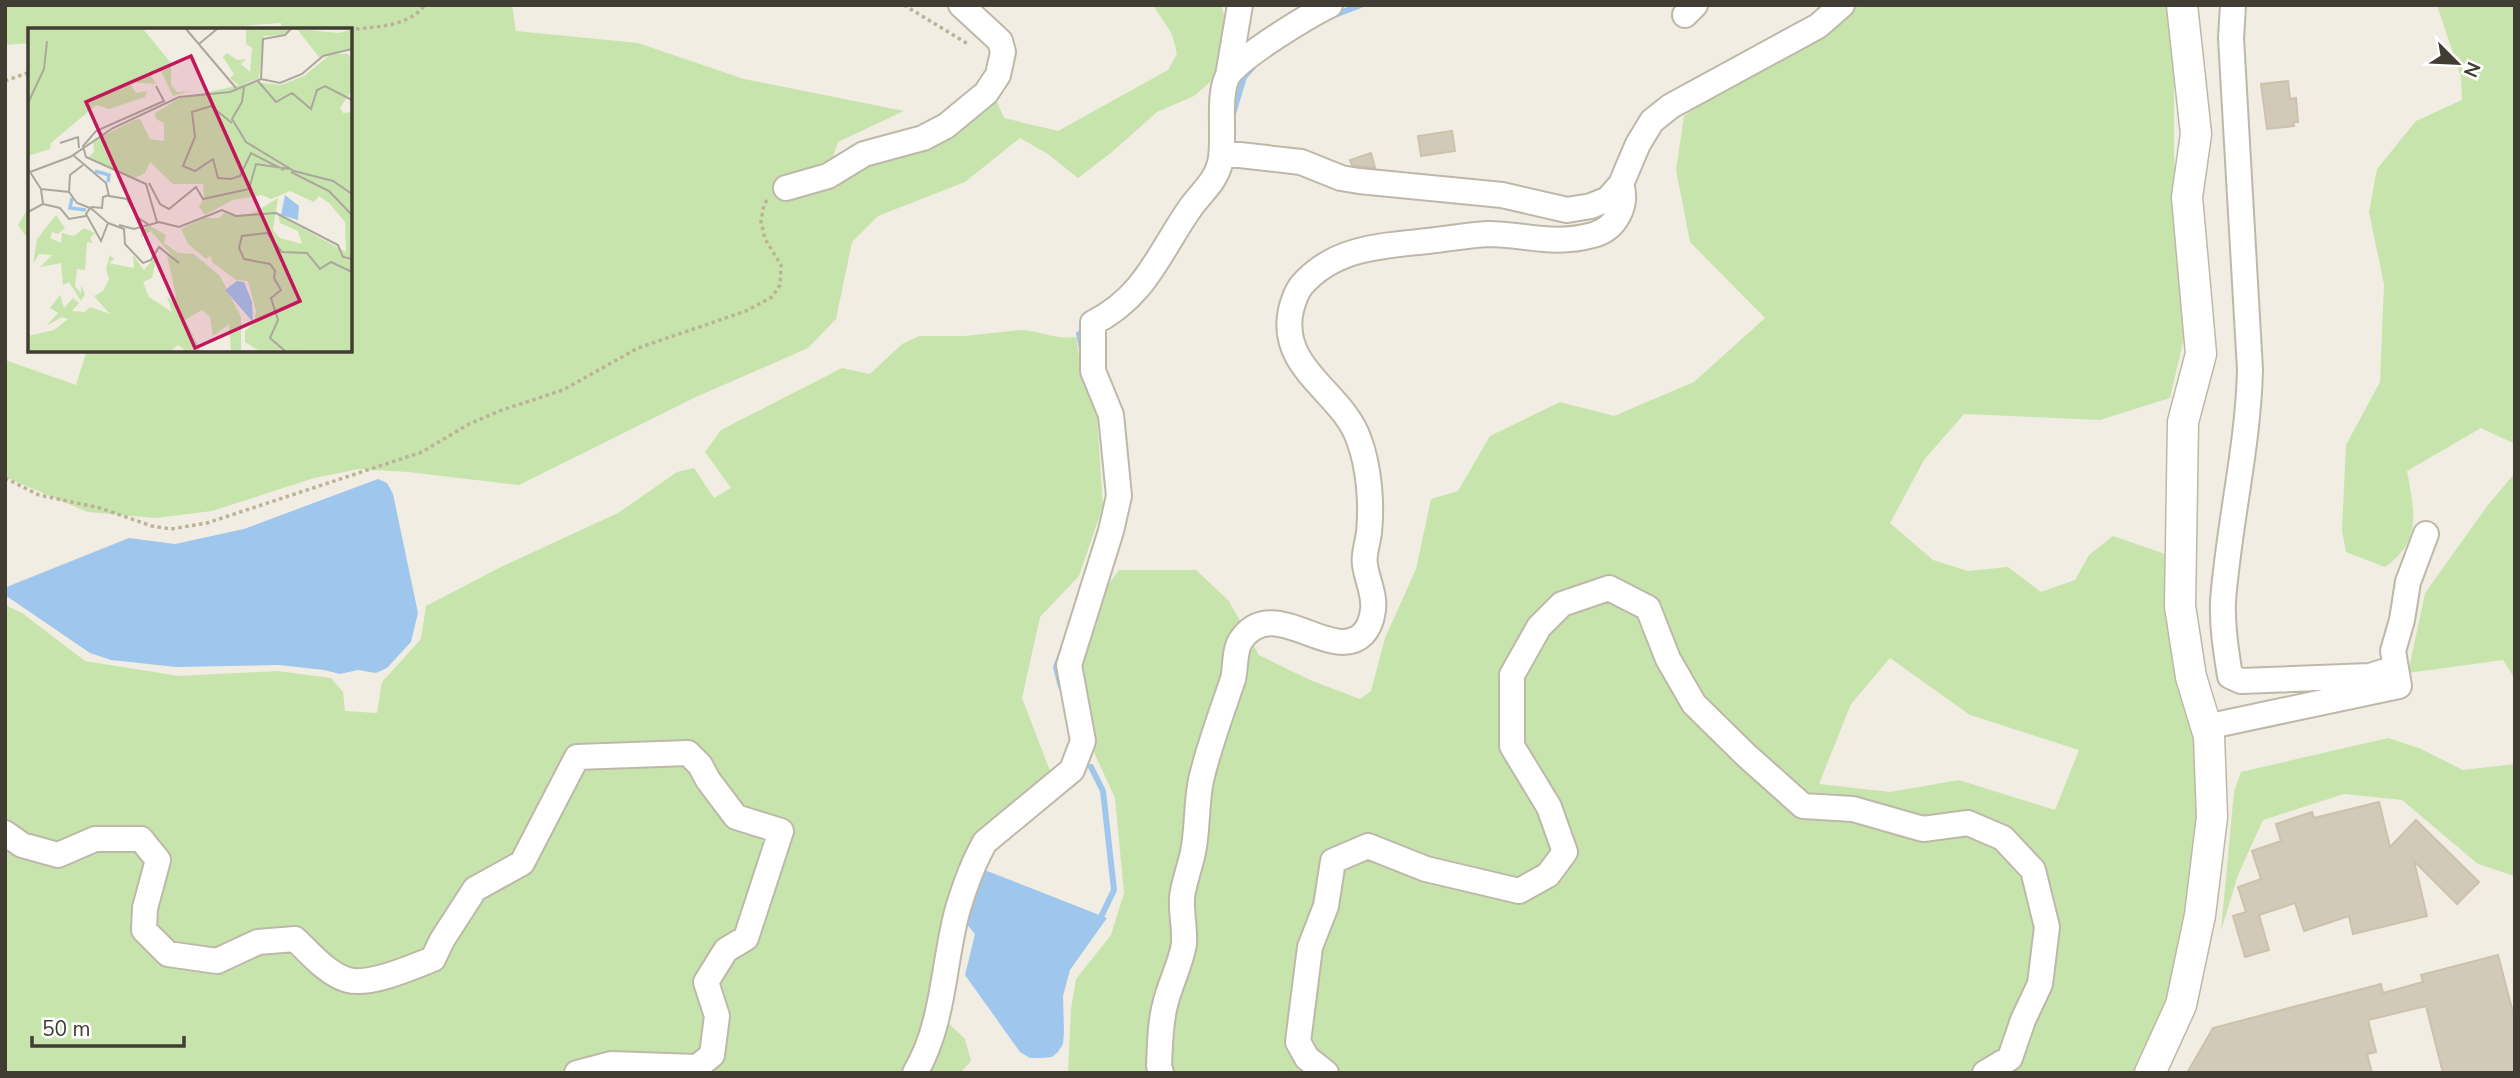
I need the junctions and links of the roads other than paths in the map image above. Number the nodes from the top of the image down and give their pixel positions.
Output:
1 (961, 5) edge
2 (1240, 5) edge
3 (1330, 5) edge
4 (1842, 5) edge
5 (2182, 5) edge
6 (2233, 5) edge
7 (1228, 76) junction
8 (1230, 154) junction
9 (1621, 184) junction
10 (786, 188) road end
11 (2426, 534) dead end
12 (2395, 668) junction
13 (2206, 727) junction
14 (5, 833) edge
15 (577, 1073) edge
16 (915, 1073) edge
17 (1161, 1073) edge
18 (1326, 1073) edge
19 (1985, 1073) edge
20 (2150, 1073) edge

1 - 10 street
2 - 7 street
3 - 7 street
4 - 9 street
5 - 13 street
6 - 12 street
7 - 8 street
8 - 9 street
8 - 16 street
9 - 17 street
11 - 12 street
12 - 13 street
13 - 20 street
14 - 15 street
18 - 19 street

